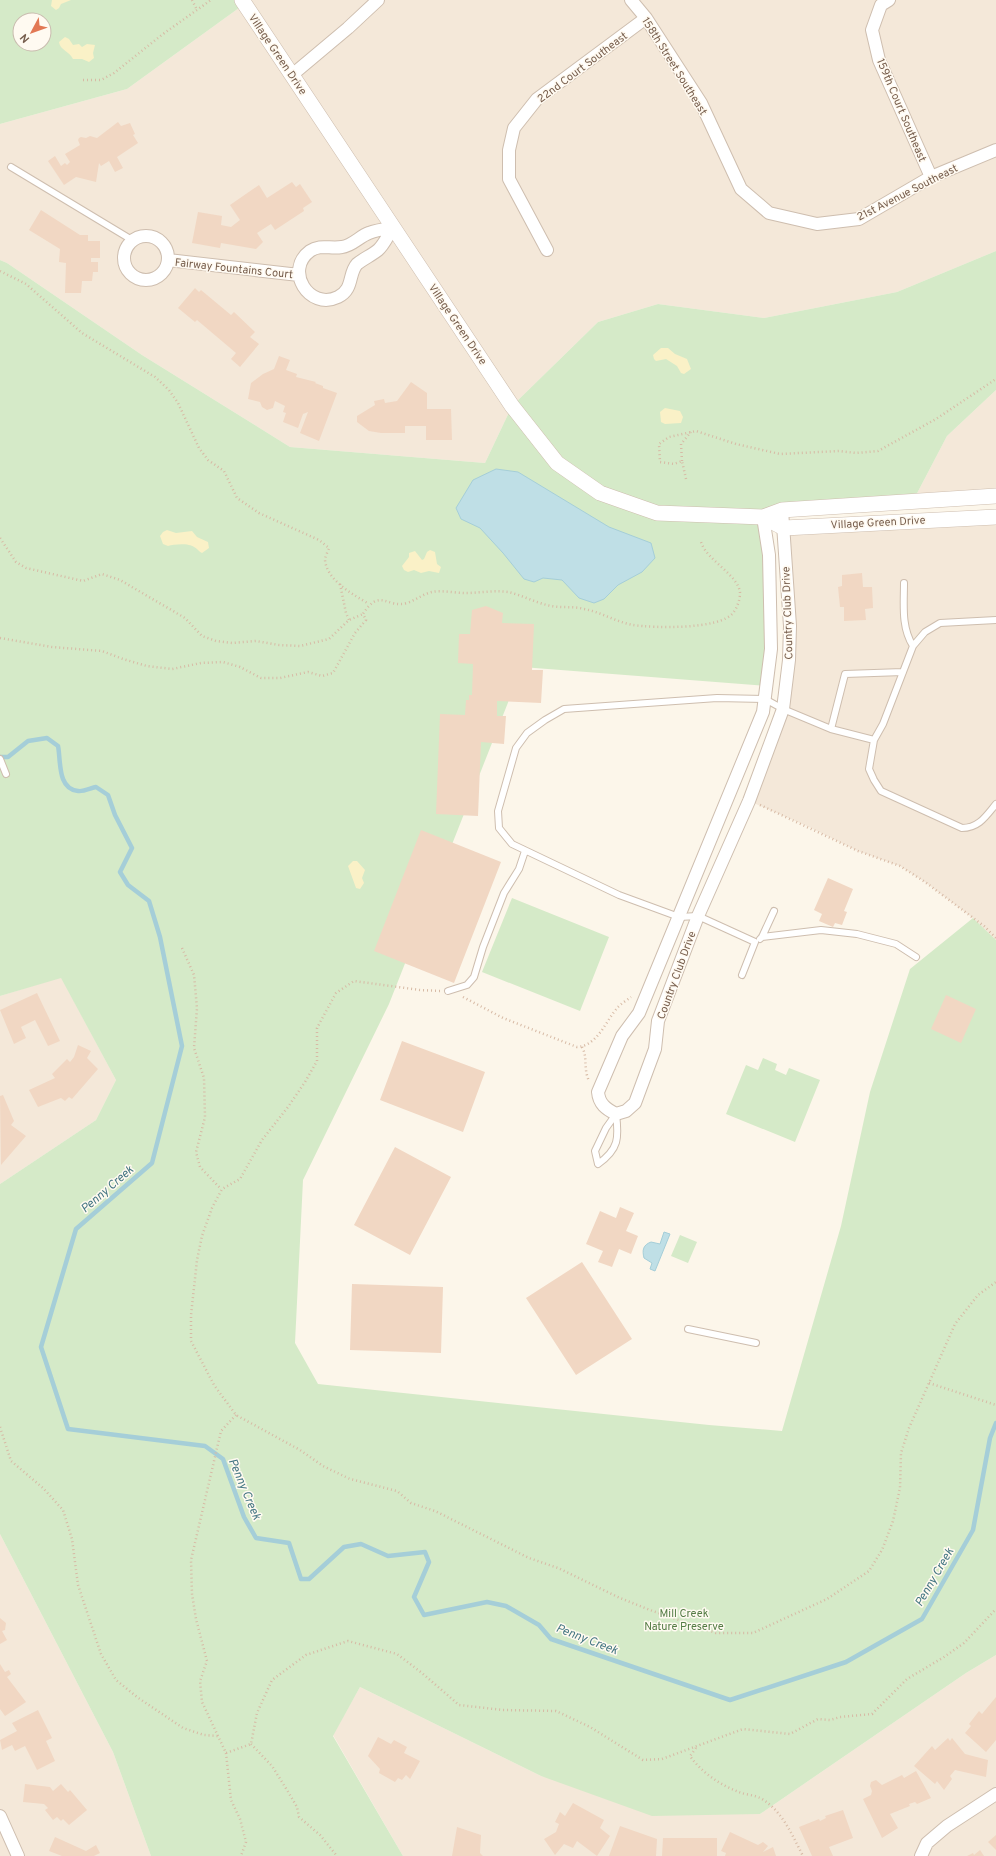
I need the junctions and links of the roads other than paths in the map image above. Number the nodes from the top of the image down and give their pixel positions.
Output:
1 (242, 0) edge
2 (378, 0) edge
3 (631, 0) edge
4 (890, 0) edge
5 (646, 18) junction
6 (292, 75) junction
7 (996, 150) edge
8 (11, 167) dead end
9 (931, 177) junction
10 (769, 213) joint
11 (393, 228) junction
12 (132, 240) junction
13 (547, 250) dead end
14 (168, 260) junction
15 (299, 275) junction
16 (996, 496) edge
17 (782, 510) junction
18 (996, 516) edge
19 (763, 517) junction
20 (784, 528) junction
21 (904, 583) dead end
22 (996, 620) edge
23 (913, 646) junction
24 (902, 672) junction
25 (766, 699) junction
26 (783, 709) junction
27 (831, 729) junction
28 (874, 740) junction
29 (0, 759) edge
30 (6, 774) dead end
31 (996, 804) edge
32 (525, 851) junction
33 (774, 911) dead end
34 (698, 916) junction
35 (679, 917) junction
36 (762, 937) junction
37 (755, 942) junction
38 (916, 957) dead end
39 (742, 975) dead end
40 (448, 991) road end
41 (616, 1114) junction
42 (688, 1329) dead end
43 (756, 1343) dead end
44 (996, 1794) edge
45 (2, 1823) edge
46 (18, 1856) edge
47 (921, 1856) edge

1 - 6 street, Village Green Drive
2 - 6 street
3 - 5 street, 158th Street Southeast
4 - 9 street, 159th Court Southeast
5 - 10 street, 158th Street Southeast
5 - 13 street, 22nd Court Southeast
6 - 11 street, Village Green Drive
7 - 9 street, 21st Avenue Southeast
8 - 12 lane
9 - 10 street, 21st Avenue Southeast
11 - 15 street, Fairway Fountains Court
11 - 15 street, Fairway Fountains Court
11 - 19 street, Village Green Drive
12 - 14 street
12 - 14 street
14 - 15 street, Fairway Fountains Court
16 - 17 street, Village Green Drive
17 - 19 street, Village Green Drive
17 - 20 street, Country Club Drive
18 - 20 street, Village Green Drive
19 - 20 street, Village Green Drive
19 - 25 street, Country Club Drive
20 - 26 street, Country Club Drive
21 - 23 lane
22 - 23 lane
23 - 24 lane
24 - 27 lane
24 - 28 lane
25 - 26 lane
25 - 32 lane
25 - 35 street, Country Club Drive
26 - 27 lane
26 - 34 street, Country Club Drive
27 - 28 lane
28 - 31 lane
29 - 30 lane
32 - 35 lane
32 - 40 lane
33 - 36 lane
34 - 35 lane
34 - 37 lane
34 - 41 street, Country Club Drive
35 - 41 street, Country Club Drive
36 - 37 lane
36 - 38 lane
37 - 39 lane
41 - 41 lane
42 - 43 lane
44 - 47 street
45 - 46 street

